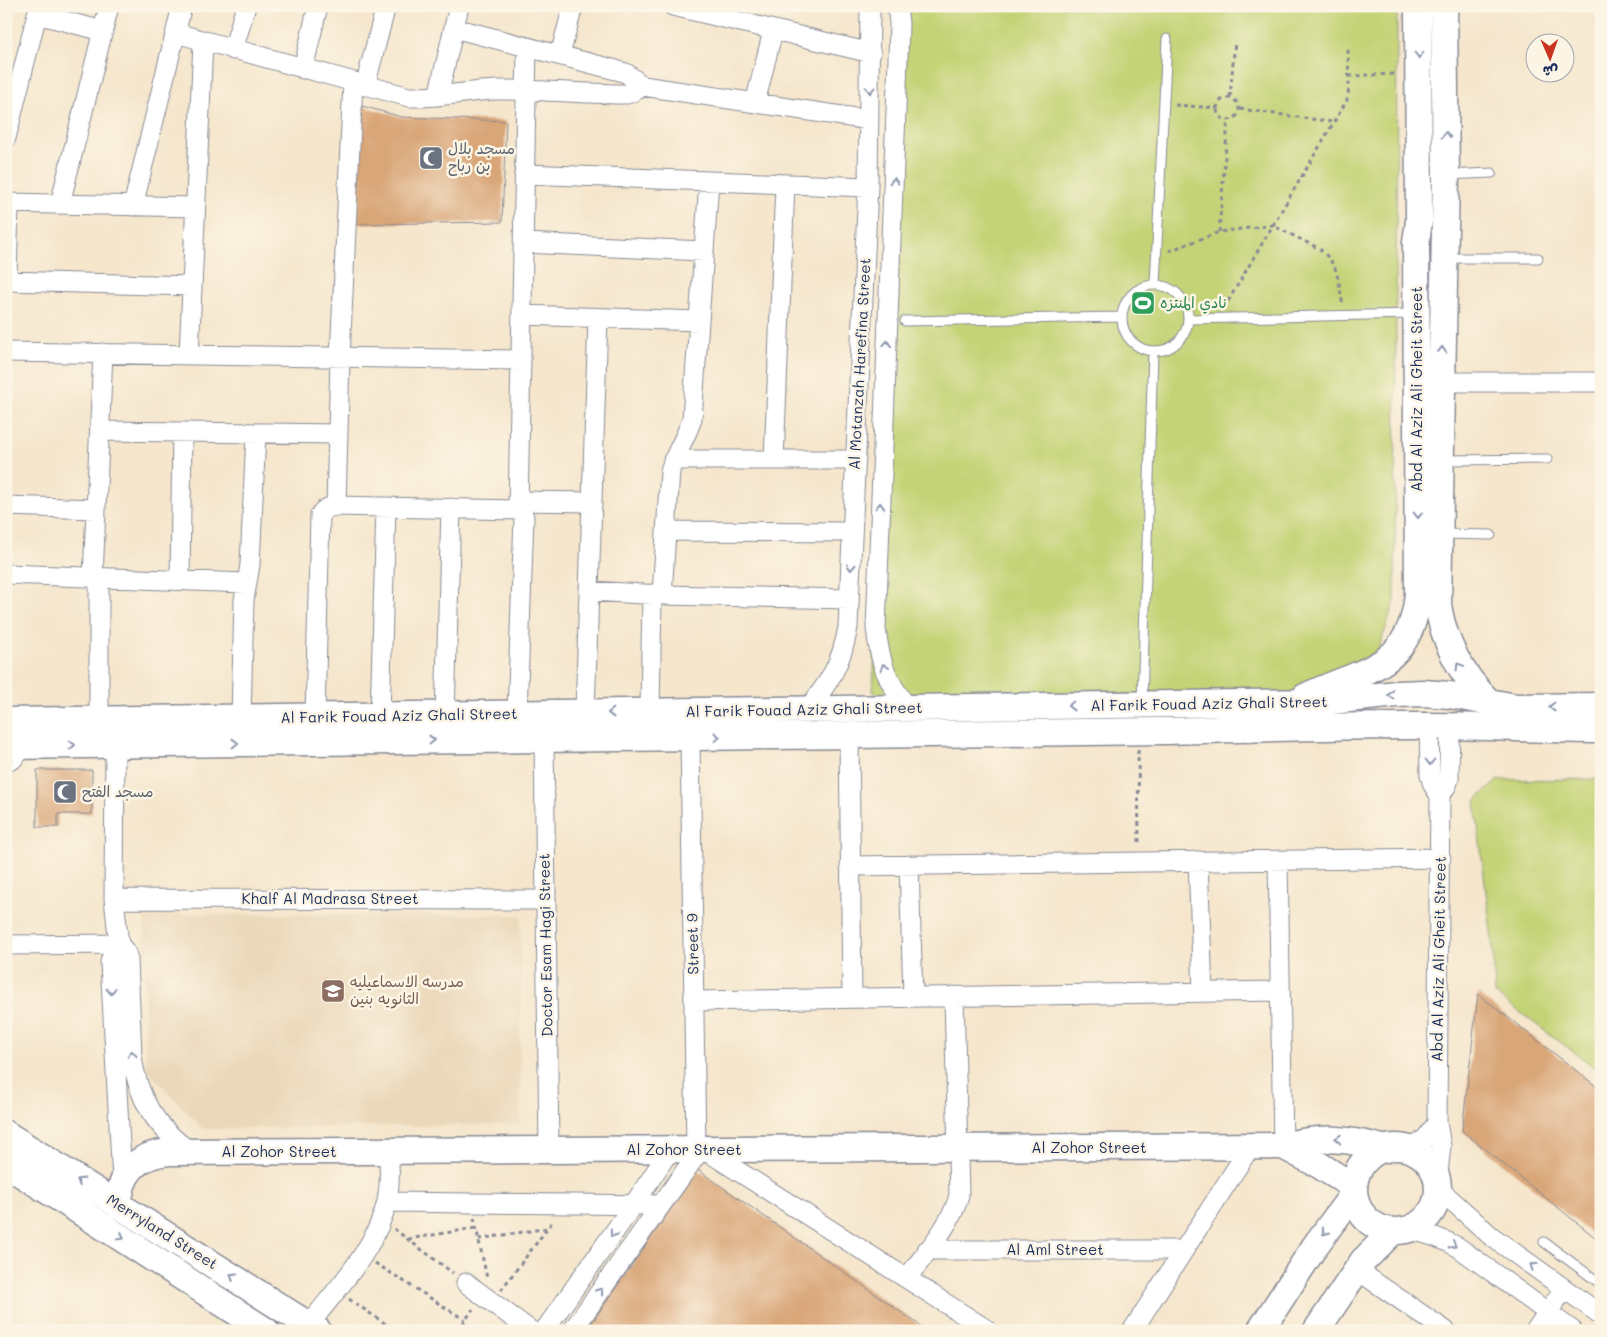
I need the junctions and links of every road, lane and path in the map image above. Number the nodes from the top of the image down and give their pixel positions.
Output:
1 (109, 6) edge
2 (182, 6) edge
3 (246, 6) edge
4 (318, 6) edge
5 (386, 6) edge
6 (459, 6) edge
7 (574, 6) edge
8 (870, 6) edge
9 (897, 6) edge
10 (1418, 6) edge
11 (1444, 6) edge
12 (675, 7) edge
13 (38, 10) edge
14 (454, 28) junction
15 (103, 31) junction
16 (772, 31) junction
17 (176, 33) junction
18 (1167, 39) dead end
19 (1235, 41) dead end
20 (203, 42) junction
21 (527, 47) junction
22 (1348, 47) dead end
23 (234, 50) junction
24 (871, 53) junction
25 (560, 56) junction
26 (303, 69) junction
27 (1394, 74) dead end
28 (1349, 76) junction
29 (359, 84) junction
30 (643, 86) junction
31 (526, 90) junction
32 (438, 96) junction
33 (1230, 97) junction
34 (755, 103) junction
35 (1164, 104) junction
36 (1217, 108) junction
37 (1240, 109) junction
38 (869, 120) junction
39 (1228, 120) junction
40 (1333, 122) junction
41 (6, 138) edge
42 (1492, 173) dead end
43 (524, 174) junction
44 (1446, 175) junction
45 (708, 181) junction
46 (785, 184) junction
47 (868, 187) junction
48 (8, 203) edge
49 (60, 204) junction
50 (133, 206) junction
51 (195, 207) junction
52 (1272, 225) junction
53 (1220, 232) junction
54 (1416, 242) junction
55 (523, 243) junction
56 (1443, 250) junction
57 (704, 251) junction
58 (1156, 256) junction
59 (1538, 258) dead end
60 (7, 281) edge
61 (1155, 285) junction
62 (192, 286) junction
63 (1416, 314) junction
64 (522, 315) junction
65 (1345, 316) junction
66 (1122, 317) junction
67 (598, 318) junction
68 (1218, 318) junction
69 (1188, 319) junction
70 (699, 321) junction
71 (905, 321) dead end
72 (1152, 351) junction
73 (6, 352) edge
74 (103, 353) junction
75 (189, 355) junction
76 (340, 357) junction
77 (521, 360) junction
78 (1441, 382) junction
79 (1601, 382) edge
80 (1429, 429) junction
81 (100, 431) junction
82 (182, 432) junction
83 (256, 433) junction
84 (337, 434) junction
85 (1548, 459) dead end
86 (673, 460) junction
87 (774, 460) junction
88 (1440, 460) junction
89 (855, 469) junction
90 (881, 478) junction
91 (592, 502) junction
92 (518, 505) junction
93 (6, 506) edge
94 (336, 506) junction
95 (386, 507) junction
96 (450, 508) junction
97 (96, 509) junction
98 (666, 531) junction
99 (852, 532) junction
100 (1439, 534) junction
101 (1491, 535) dead end
102 (6, 574) edge
103 (96, 577) junction
104 (180, 580) junction
105 (246, 583) junction
106 (589, 591) junction
107 (657, 594) junction
108 (849, 599) junction
109 (1295, 702) junction
110 (1490, 702) junction
111 (1151, 705) junction
112 (1034, 706) junction
113 (1601, 706) edge
114 (909, 708) junction
115 (807, 710) junction
116 (650, 712) junction
117 (585, 713) junction
118 (1344, 713) junction
119 (517, 714) junction
120 (445, 715) junction
121 (315, 717) junction
122 (242, 718) junction
123 (99, 720) junction
124 (392, 724) junction
125 (1440, 726) junction
126 (1601, 730) edge
127 (1149, 732) junction
128 (1035, 733) junction
129 (849, 735) junction
130 (690, 737) junction
131 (9, 739) edge
132 (544, 739) junction
133 (115, 744) junction
134 (1440, 858) junction
135 (1278, 860) junction
136 (1198, 861) junction
137 (1140, 862) junction
138 (909, 865) junction
139 (850, 866) junction
140 (114, 899) junction
141 (545, 900) junction
142 (119, 944) junction
143 (6, 945) edge
144 (1280, 991) junction
145 (1203, 992) junction
146 (954, 996) junction
147 (912, 997) junction
148 (852, 998) junction
149 (694, 1001) junction
150 (116, 1084) junction
151 (137, 1085) junction
152 (1438, 1123) junction
153 (6, 1134) edge
154 (162, 1142) junction
155 (1250, 1146) junction
156 (1283, 1146) junction
157 (957, 1148) junction
158 (1398, 1149) junction
159 (670, 1150) junction
160 (700, 1150) junction
161 (549, 1151) junction
162 (388, 1152) junction
163 (6, 1164) edge
164 (1438, 1185) junction
165 (1354, 1190) junction
166 (121, 1194) junction
167 (471, 1203) junction
168 (566, 1204) junction
169 (634, 1204) junction
170 (661, 1205) junction
171 (384, 1211) junction
172 (476, 1228) junction
173 (548, 1228) junction
174 (1400, 1230) junction
175 (408, 1239) junction
176 (479, 1239) junction
177 (1544, 1242) dead end
178 (927, 1250) junction
179 (1184, 1250) junction
180 (362, 1255) junction
181 (1357, 1270) junction
182 (907, 1278) junction
183 (466, 1283) joint
184 (1601, 1284) edge
185 (1564, 1288) junction
186 (336, 1290) junction
187 (487, 1299) junction
188 (277, 1304) junction
189 (1548, 1312) junction
190 (1601, 1315) edge
191 (465, 1320) junction
192 (314, 1328) edge
193 (258, 1329) edge
194 (396, 1331) edge
195 (458, 1331) edge
196 (531, 1331) edge
197 (544, 1331) edge
198 (572, 1331) edge
199 (989, 1331) edge
200 (1132, 1331) edge
201 (1260, 1331) edge
202 (1316, 1331) edge
203 (1446, 1331) edge
204 (1535, 1331) edge
205 (1573, 1331) edge

1 - 15 street
2 - 17 street
3 - 23 street
4 - 26 street
5 - 29 street
6 - 14 street
7 - 25 street
8 - 24 street, Al Motanzah Harefina Street
90 -> 9 street, Al Motanzah Harefina Street
10 -> 54 street, Abd Al Aziz Ali Gheit Street
44 -> 11 street, Abd Al Aziz Ali Gheit Street
12 - 16 street
13 - 15 street
13 - 41 street
14 - 21 street
14 - 32 street
15 - 49 street
16 - 24 street
16 - 34 street
17 - 20 street
17 - 50 street
18 - 35 lane
19 - 33 path
20 - 23 street
20 - 51 street
21 - 25 street
21 - 31 street
22 - 28 path
23 - 26 street
24 -> 38 street, Al Motanzah Harefina Street
25 - 30 street
26 - 29 street
27 - 28 path
28 - 40 path
29 - 32 street
29 - 76 street
30 - 31 street
30 - 34 street
31 - 32 street
31 - 43 street
33 - 36 path
33 - 37 path
34 - 38 street
35 - 36 path
35 - 58 lane
36 - 39 path
37 - 39 path
37 - 40 path
38 - 47 street, Al Motanzah Harefina Street
39 - 53 path
40 - 52 path
42 - 44 lane
43 - 45 street
43 - 55 street
44 - 56 street, Abd Al Aziz Ali Gheit Street
45 - 46 street
45 - 57 street
46 - 47 street
46 - 87 street
47 - 89 street, Al Motanzah Harefina Street
48 - 49 street
48 - 60 street
49 - 50 street
50 - 51 street
51 - 62 street
52 - 53 path
52 - 65 path
52 - 68 path
53 - 58 path
54 - 56 street
54 - 63 street, Abd Al Aziz Ali Gheit Street
55 - 57 street
55 - 64 street
56 - 59 lane
78 -> 56 street, Abd Al Aziz Ali Gheit Street
57 - 70 street
58 - 61 lane
60 - 62 street
61 - 66 lane
61 - 69 lane
62 - 75 street
63 - 65 lane
63 - 80 street, Abd Al Aziz Ali Gheit Street
64 - 67 street
64 - 77 street
65 - 68 lane
66 - 71 lane
66 - 72 lane
67 - 70 street
67 - 91 street
68 - 69 lane
69 - 72 lane
70 - 86 street
72 - 111 lane
73 - 74 street
74 - 75 street
74 - 81 street
75 - 76 street
76 - 77 street
76 - 84 street
77 - 92 street
78 - 79 street
78 - 80 street, Abd Al Aziz Ali Gheit Street
80 - 88 street, Abd Al Aziz Ali Gheit Street
80 -> 109 street, Abd Al Aziz Ali Gheit Street
81 - 82 street
81 - 97 street
82 - 83 street
82 - 104 street
83 - 84 street
83 - 105 street
84 - 94 street
85 - 88 lane
86 - 87 street
86 - 98 street
87 - 89 street
88 - 100 street, Abd Al Aziz Ali Gheit Street
89 - 90 street
89 - 99 street, Al Motanzah Harefina Street
114 -> 90 street, Al Motanzah Harefina Street
91 - 92 street
91 - 106 street
92 - 96 street
92 - 119 street
93 - 97 street
94 - 95 street
94 - 121 street
95 - 96 street
95 - 124 street
96 - 120 street
97 - 103 street
98 - 99 street
98 - 107 street
99 -> 108 street, Al Motanzah Harefina Street
100 - 101 lane
110 -> 100 street, Abd Al Aziz Ali Gheit Street
102 - 103 street
103 - 104 street
103 - 123 street
104 - 105 street
105 - 122 street
106 - 107 street
106 - 117 street
107 - 108 street
107 - 116 street
108 - 115 street, Al Motanzah Harefina Street
109 - 111 street, Al Farik Fouad Aziz Ghali Street
109 - 118 street, Al Farik Fouad Aziz Ghali Street
113 -> 110 street, Al Farik Fouad Aziz Ghali Street
110 -> 118 street, Al Farik Fouad Aziz Ghali Street
111 -> 112 street, Al Farik Fouad Aziz Ghali Street
111 - 127 street
112 - 114 street, Al Farik Fouad Aziz Ghali Street
112 - 128 street
114 - 115 street, Al Farik Fouad Aziz Ghali Street
115 - 116 street, Al Farik Fouad Aziz Ghali Street
116 -> 117 street, Al Farik Fouad Aziz Ghali Street
117 - 119 street, Al Farik Fouad Aziz Ghali Street
118 - 125 street, Al Farik Fouad Aziz Ghali Street
118 - 127 street, Al Farik Fouad Aziz Ghali Street
119 - 120 street, Al Farik Fouad Aziz Ghali Street
120 - 124 street, Al Farik Fouad Aziz Ghali Street
121 - 122 street, Al Farik Fouad Aziz Ghali Street
121 - 124 street, Al Farik Fouad Aziz Ghali Street
122 - 123 street, Al Farik Fouad Aziz Ghali Street
123 - 131 street, Al Farik Fouad Aziz Ghali Street
124 -> 132 street, Al Farik Fouad Aziz Ghali Street
133 -> 124 street, Al Farik Fouad Aziz Ghali Street
125 - 126 street, Al Farik Fouad Aziz Ghali Street
125 - 134 street, Abd Al Aziz Ali Gheit Street
127 - 128 street, Al Farik Fouad Aziz Ghali Street
127 - 137 path
128 - 129 street, Al Farik Fouad Aziz Ghali Street
130 -> 129 street, Al Farik Fouad Aziz Ghali Street
129 - 139 street
130 - 132 street, Al Farik Fouad Aziz Ghali Street
130 - 149 street, Street 9
131 -> 133 street, Al Farik Fouad Aziz Ghali Street
132 - 141 street, Doctor Esam Hagi Street
133 - 140 street
134 - 135 street
134 - 152 street, Abd Al Aziz Ali Gheit Street
135 - 136 street
135 - 144 street
136 - 137 street
136 - 145 street
137 - 138 street
138 - 139 street
138 - 147 street
139 - 148 street
140 - 141 street, Khalf Al Madrasa Street
140 - 142 street
141 - 161 street, Doctor Esam Hagi Street
142 - 143 street
142 -> 150 street
151 -> 142 street
144 - 145 street
144 - 156 street
145 - 146 street
146 - 147 street
146 - 157 street
147 - 148 street
148 - 149 street
149 - 160 street, Street 9
150 - 151 street
150 - 166 street
151 - 154 street
152 - 158 street
152 - 164 street, Abd Al Aziz Ali Gheit Street
166 -> 153 street, Merryland Street
154 - 162 street, Al Zohor Street
154 - 166 street, Al Zohor Street
155 - 156 street, Al Zohor Street
155 - 157 street, Al Zohor Street
155 - 179 street
158 -> 156 street, Al Zohor Street
156 - 165 street, Al Zohor Street
157 - 160 street, Al Zohor Street
157 - 178 street
158 - 164 street
158 - 165 street
159 - 160 street, Al Zohor Street
159 - 161 street, Al Zohor Street
159 - 169 street
160 - 170 street
160 - 182 street
161 - 162 street, Al Zohor Street
162 - 171 street
163 -> 193 street, Merryland Street
164 - 174 street
185 -> 164 street
165 - 174 street
165 -> 201 street
188 -> 166 street, Merryland Street
167 - 168 street
167 - 171 street
167 - 172 path
168 - 169 street
168 - 173 path
169 - 170 street
169 -> 197 street
198 -> 170 street
171 - 175 path
171 - 180 street
172 - 175 path
172 - 176 path
173 - 176 path
173 - 187 path
174 - 181 street
174 -> 189 street
175 - 183 path
176 - 187 path
177 - 184 lane
178 - 179 street, Al Aml Street
178 - 182 street
179 - 200 street
180 - 186 street
180 - 191 path
181 - 202 street
181 - 203 street
182 - 199 street
183 - 187 street
185 - 189 street
185 - 190 street
186 - 192 street
186 - 194 path
187 - 191 path
187 - 196 street
188 - 192 street, Merryland Street
188 - 193 street
189 - 204 street
189 - 205 street
191 - 195 path

